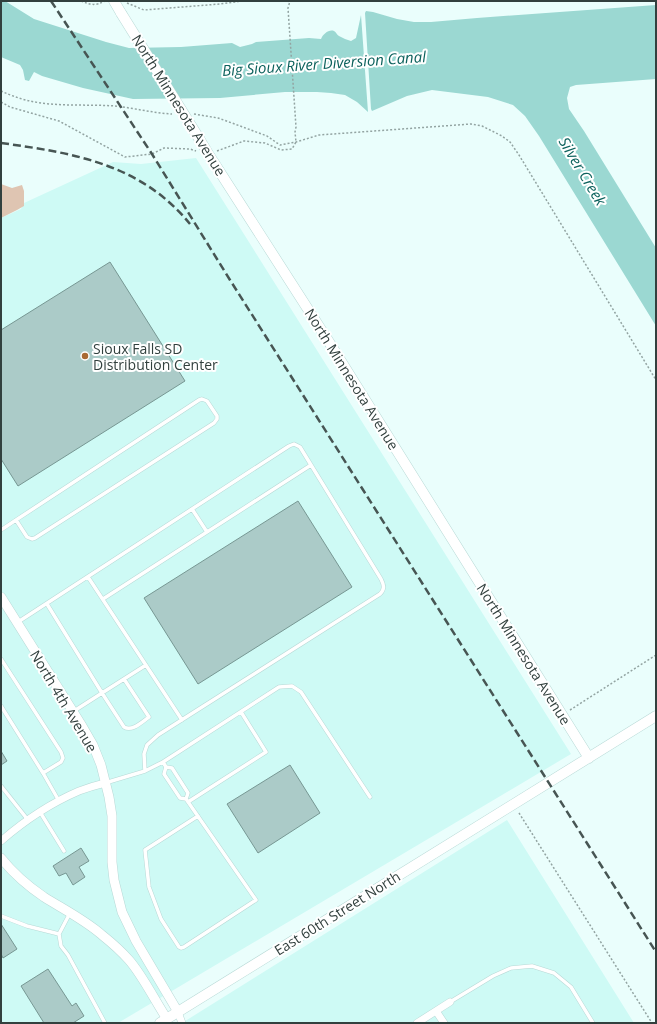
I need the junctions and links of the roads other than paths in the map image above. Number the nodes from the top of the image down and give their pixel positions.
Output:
1 (114, 1) edge
2 (311, 465) junction
3 (192, 509) junction
4 (16, 520) junction
5 (1, 530) edge
6 (207, 532) junction
7 (88, 577) junction
8 (1, 597) edge
9 (103, 599) junction
10 (47, 604) junction
11 (17, 623) junction
12 (1, 659) edge
13 (146, 665) junction
14 (124, 679) junction
15 (102, 693) junction
16 (1, 706) edge
17 (73, 712) junction
18 (241, 712) junction
19 (656, 716) edge
20 (182, 720) junction
21 (589, 758) junction
22 (163, 762) junction
23 (166, 767) junction
24 (145, 771) junction
25 (43, 773) junction
26 (106, 783) junction
27 (1, 786) edge
28 (370, 797) dead end
29 (59, 801) junction
30 (187, 801) junction
31 (40, 812) junction
32 (198, 816) junction
33 (28, 820) junction
34 (1, 841) edge
35 (64, 851) dead end
36 (1, 858) edge
37 (70, 912) junction
38 (1, 916) edge
39 (59, 934) junction
40 (450, 1002) joint
41 (436, 1011) junction
42 (178, 1012) junction
43 (166, 1022) edge
44 (105, 1023) edge
45 (182, 1023) edge
46 (417, 1023) edge
47 (444, 1023) edge
48 (593, 1023) edge

1 - 21 main road, North Minnesota Avenue, bridge
2 - 3 lane
2 - 6 lane
2 - 20 lane
3 - 6 lane
3 - 7 lane
4 - 4 lane
4 - 5 lane
6 - 9 lane
7 - 9 lane
7 - 10 lane
8 - 11 street, North 4th Avenue
9 - 13 lane
10 - 11 lane
10 - 15 lane
11 - 17 street, North 4th Avenue
12 - 25 lane
13 - 14 lane
13 - 20 lane
14 - 15 lane
14 - 15 lane
15 - 17 lane
16 - 25 lane
17 - 26 street, North 4th Avenue
18 - 22 lane
18 - 28 lane
18 - 30 lane
19 - 21 main road, East 60th Street North
20 - 24 lane
21 - 42 main road, East 60th Street North
22 - 23 lane
22 - 24 lane
23 - 30 lane
23 - 30 lane
24 - 26 lane
25 - 29 lane
26 - 29 street
26 - 42 street, North 4th Avenue
27 - 33 lane
29 - 31 street
30 - 32 lane
31 - 33 street
31 - 35 lane
32 - 32 lane
33 - 34 street
36 - 37 street
37 - 39 lane
37 - 43 street
38 - 39 lane
39 - 44 lane
40 - 41 street
40 - 48 lane
41 - 46 street
41 - 47 street
42 - 43 main road, East 60th Street North
42 - 45 street

